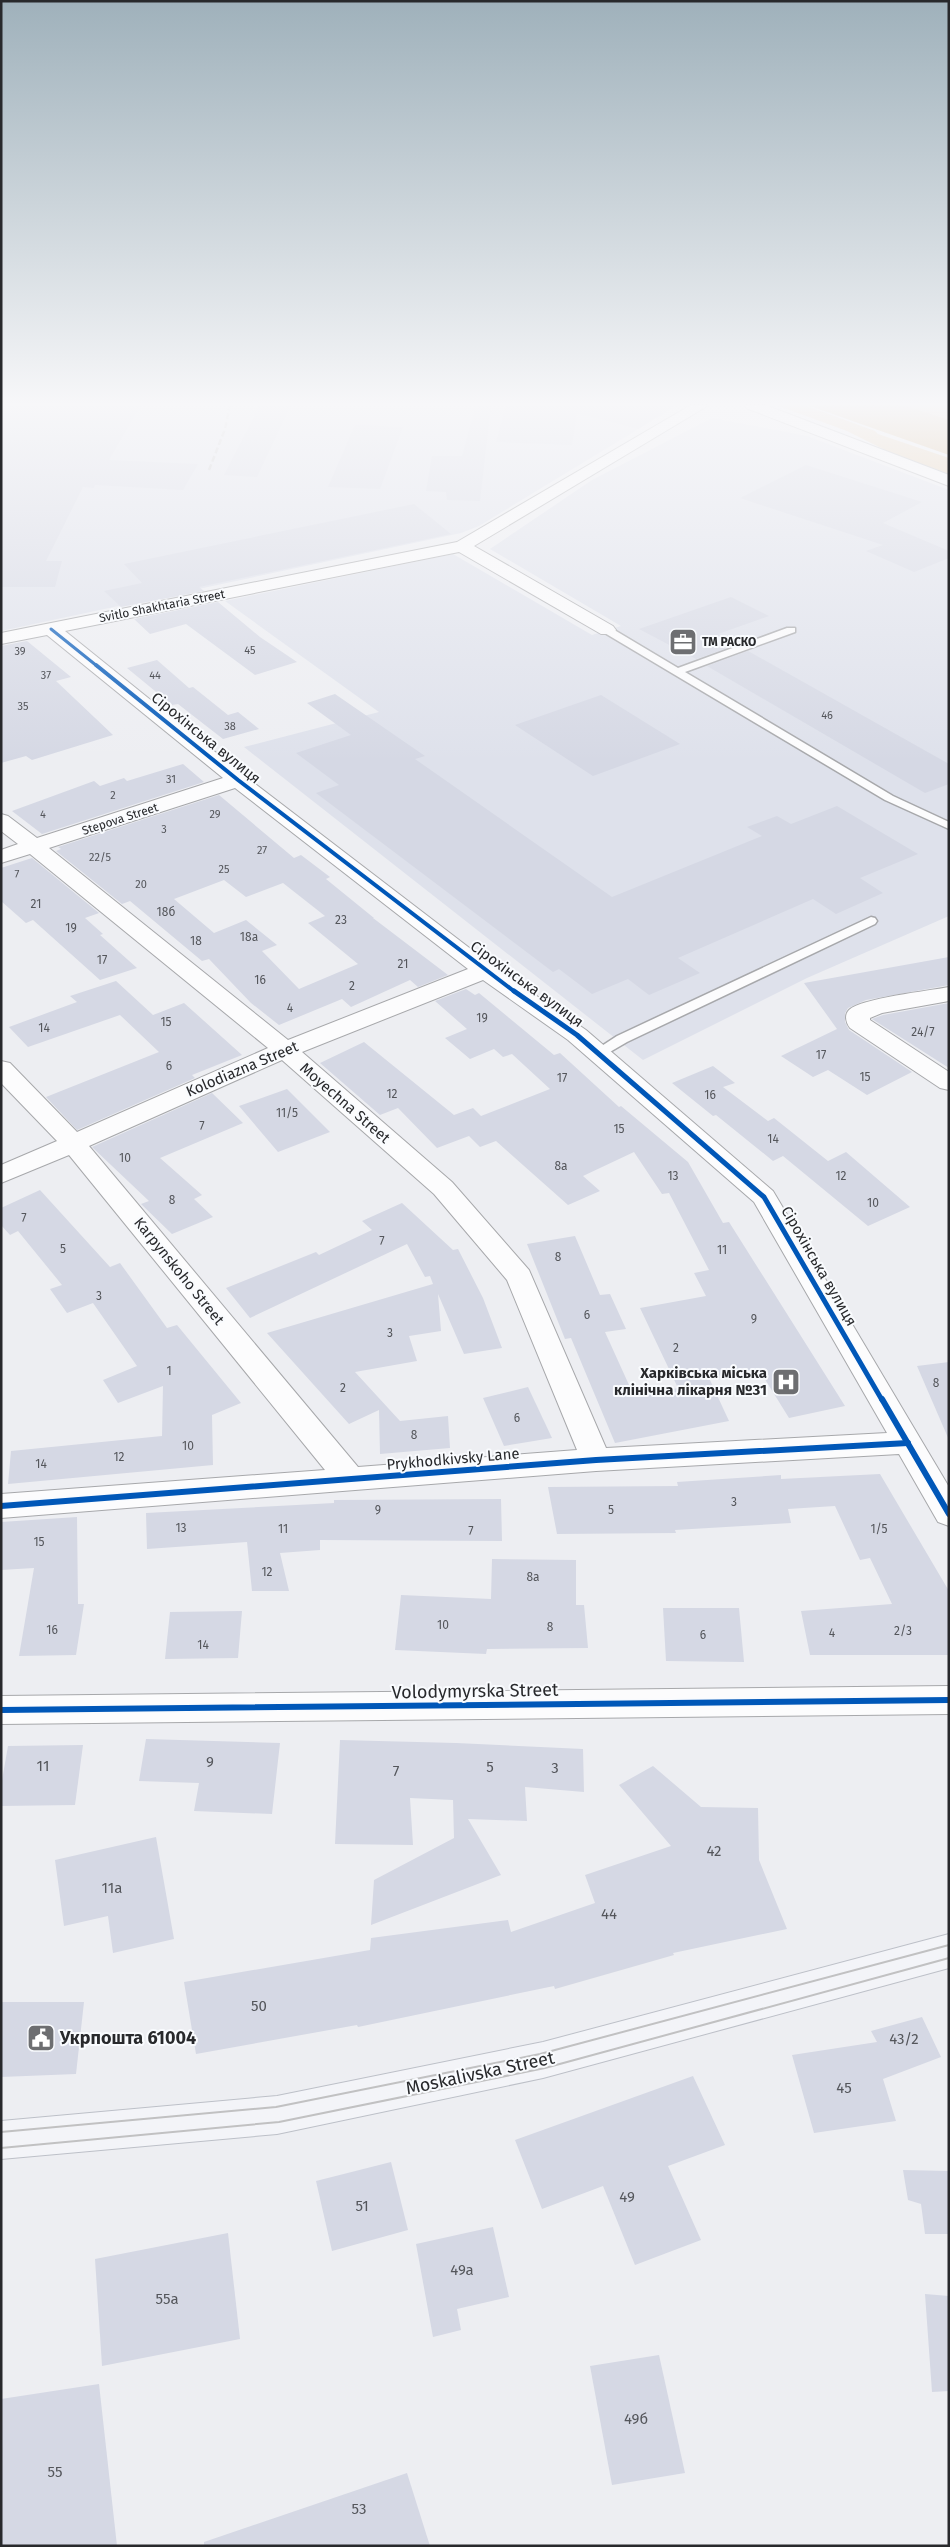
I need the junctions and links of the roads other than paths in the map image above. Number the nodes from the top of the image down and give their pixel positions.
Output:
1 (500, 524) edge
2 (462, 546) junction
3 (51, 629) junction
4 (607, 630) joint
5 (792, 630) dead end
6 (1, 639) edge
7 (677, 672) junction
8 (238, 780) junction
9 (1, 820) edge
10 (949, 826) edge
11 (33, 847) junction
12 (1, 857) edge
13 (871, 921) dead end
14 (485, 971) junction
15 (949, 994) edge
16 (285, 1050) junction
17 (598, 1053) junction
18 (1, 1068) edge
19 (949, 1083) edge
20 (73, 1143) junction
21 (1, 1175) edge
22 (908, 1444) junction
23 (596, 1460) junction
24 (351, 1480) junction
25 (1, 1506) edge
26 (949, 1514) edge
27 (949, 1700) edge
28 (1, 1710) edge
29 (949, 1951) edge
30 (1, 2140) edge

1 - 2 street, Svitlo Shakhtaria Street
2 - 3 street, Svitlo Shakhtaria Street
2 - 4 street
3 - 6 street, Svitlo Shakhtaria Street
3 - 8 street, Сірохінська вулиця
4 - 7 lane
5 - 7 lane
7 - 10 lane
8 - 11 street, Stepova Street
8 - 14 street, Сірохінська вулиця
9 - 11 street, Moyechna Street
11 - 12 street, Stepova Street
11 - 16 street, Moyechna Street
13 - 17 lane
14 - 16 street, Kolodiazna Street
14 - 17 street, Сірохінська вулиця
15 - 19 street
16 - 20 street, Kolodiazna Street
16 - 23 street, Moyechna Street
17 - 22 street, Сірохінська вулиця
18 - 20 street, Karpynskoho Street
20 - 21 street, Kolodiazna Street
20 - 24 street, Karpynskoho Street
22 - 23 street, Prykhodkivsky Lane
22 - 26 street, Сірохінська вулиця
23 - 24 street, Prykhodkivsky Lane
24 - 25 street, Prykhodkivsky Lane
27 - 28 street, Volodymyrska Street
29 - 30 main road, Moskalivska Street

